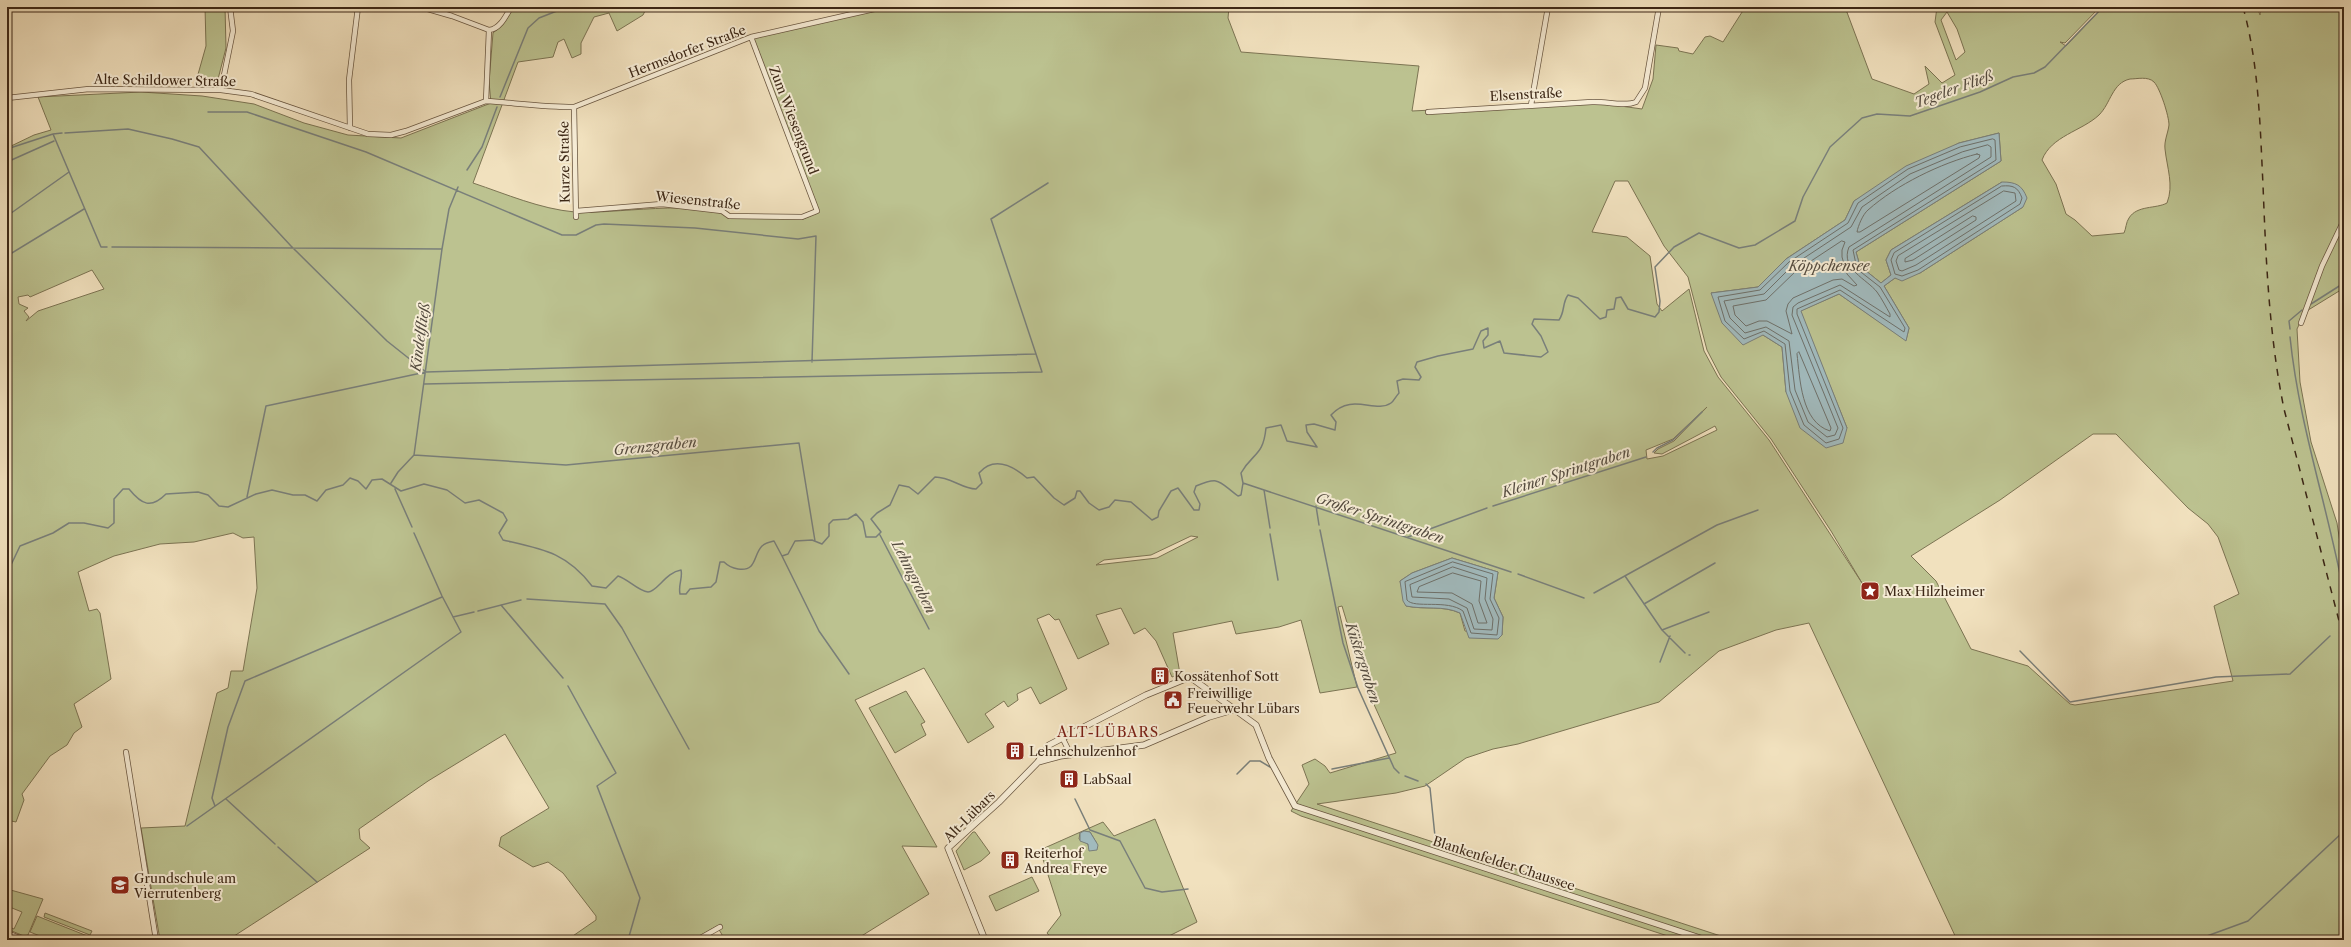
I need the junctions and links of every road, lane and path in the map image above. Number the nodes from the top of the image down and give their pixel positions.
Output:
1 (230, 7) edge
2 (235, 7) edge
3 (358, 7) edge
4 (421, 7) edge
5 (511, 7) edge
6 (883, 7) edge
7 (1548, 7) edge
8 (1659, 7) edge
9 (489, 30) junction
10 (751, 37) junction
11 (221, 90) junction
12 (7, 98) edge
13 (486, 101) junction
14 (503, 101) joint
15 (1531, 105) junction
16 (574, 107) junction
17 (1428, 112) dead end
18 (350, 128) junction
19 (576, 211) junction
20 (817, 211) joint
21 (576, 217) dead end
22 (2344, 220) edge
23 (2301, 323) dead end
24 (1236, 709) junction
25 (1062, 737) junction
26 (126, 752) dead end
27 (1071, 755) junction
28 (1038, 762) junction
29 (1295, 806) joint
30 (720, 927) dead end
31 (7, 932) edge
32 (25, 940) edge
33 (156, 940) edge
34 (697, 940) edge
35 (985, 940) edge
36 (1706, 940) edge

1 - 2 street
1 - 11 street
3 - 18 street
4 - 9 street
5 - 9 street
6 - 10 street, Hermsdorfer Straße
7 - 15 street
8 - 15 street, Elsenstraße
9 - 13 street
10 - 16 street, Hermsdorfer Straße
10 - 20 street, Zum Wiesengrund
11 - 12 street, Alte Schildower Straße
11 - 18 street, Alte Schildower Straße
13 - 14 street, Alte Schildower Straße
13 - 18 street, Alte Schildower Straße
14 - 16 street, Hermsdorfer Straße
15 - 17 street, Elsenstraße
16 - 19 street, Kurze Straße
19 - 20 street, Wiesenstraße
19 - 21 street, Kurze Straße
22 - 23 street
24 - 25 street, Alt-Lübars
24 - 27 street
24 - 29 street, Alt-Lübars
25 - 27 street
25 - 28 street, Alt-Lübars
26 - 33 street
27 - 28 street
28 - 35 street, Alt-Lübars
29 - 36 street, Blankenfelder Chaussee
30 - 34 street
31 - 32 street

